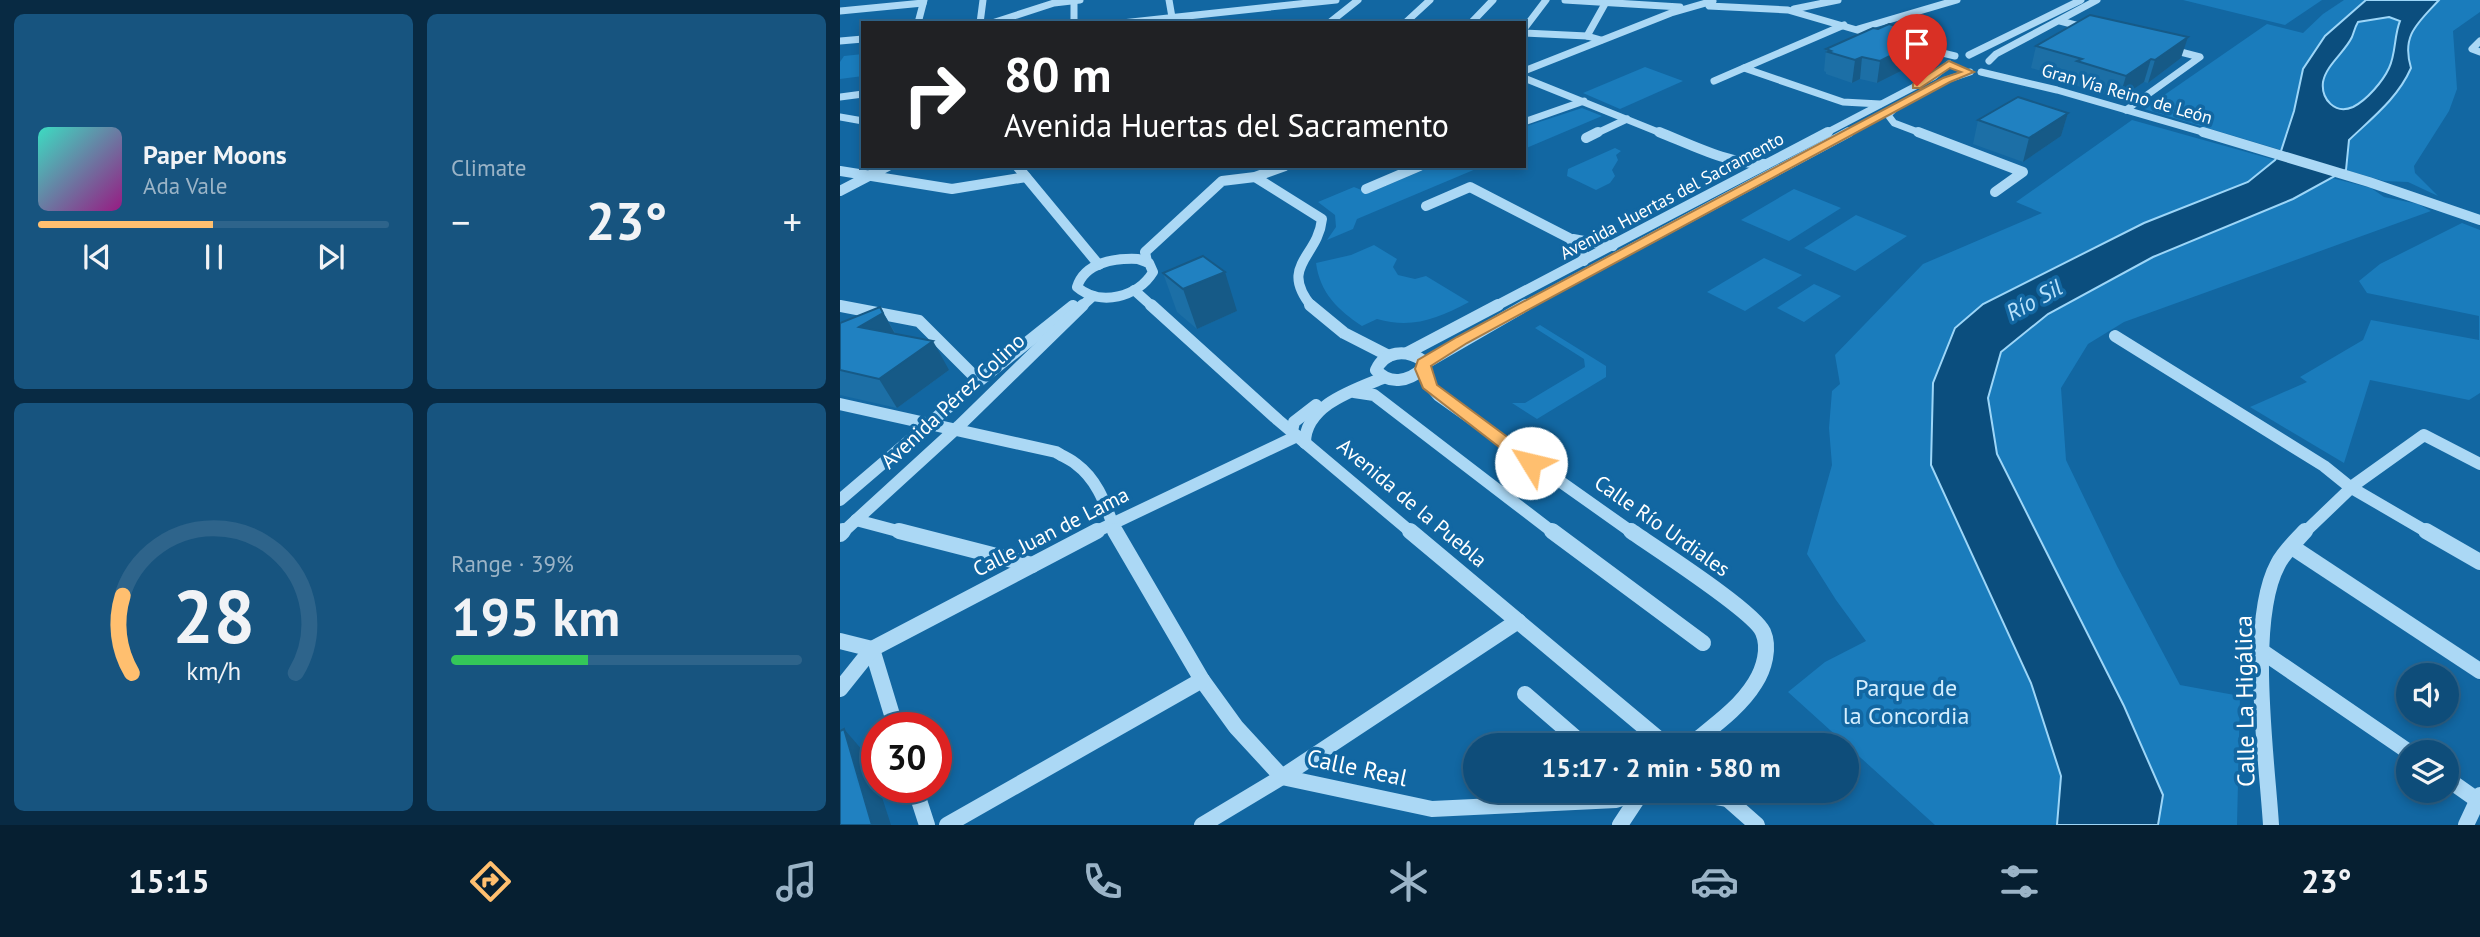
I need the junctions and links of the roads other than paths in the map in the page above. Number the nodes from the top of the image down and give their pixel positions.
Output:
1 (983, 0) edge
2 (1169, 0) edge
3 (1336, 0) edge
4 (1358, 0) edge
5 (1430, 0) edge
6 (1493, 0) edge
7 (1546, 0) edge
8 (1565, 0) edge
9 (1838, 0) edge
10 (1957, 0) edge
11 (2081, 0) edge
12 (2097, 0) edge
13 (923, 1) edge
14 (1053, 1) edge
15 (1077, 1) edge
16 (1297, 2) edge
17 (1606, 2) junction
18 (1720, 2) edge
19 (1687, 8) junction
20 (1668, 9) junction
21 (1788, 10) junction
22 (840, 11) edge
23 (1172, 20) edge
24 (918, 21) edge
25 (980, 21) edge
26 (998, 21) edge
27 (1074, 21) edge
28 (1332, 21) edge
29 (1407, 21) edge
30 (1473, 21) edge
31 (2060, 21) junction
32 (1844, 25) junction
33 (1526, 28) edge
34 (1858, 29) junction
35 (2095, 30) edge
36 (1526, 31) edge
37 (1587, 36) junction
38 (861, 38) edge
39 (1886, 38) edge
40 (1601, 40) junction
41 (840, 41) edge
42 (2480, 41) edge
43 (1898, 42) edge
44 (2160, 46) edge
45 (1924, 50) junction
46 (2480, 52) edge
47 (1969, 55) junction
48 (1955, 56) junction
49 (1948, 63) junction
50 (1990, 64) junction
51 (1744, 68) junction
52 (1526, 70) edge
53 (1970, 72) junction
54 (1981, 72) junction
55 (1526, 79) edge
56 (2019, 79) junction
57 (1714, 81) dead end
58 (861, 94) edge
59 (840, 97) edge
60 (1573, 97) junction
61 (1584, 102) junction
62 (1843, 102) junction
63 (1883, 103) junction
64 (1893, 110) junction
65 (2126, 110) junction
66 (1545, 113) junction
67 (840, 117) edge
68 (1858, 117) junction
69 (1627, 119) junction
70 (861, 121) edge
71 (1526, 121) edge
72 (1902, 126) junction
73 (1861, 127) junction
74 (1586, 138) dead end
75 (1727, 159) junction
76 (1768, 164) junction
77 (884, 168) edge
78 (1019, 168) edge
79 (1236, 168) edge
80 (1279, 168) edge
81 (1415, 168) edge
82 (840, 171) edge
83 (870, 176) junction
84 (1026, 177) junction
85 (1236, 177) junction
86 (1255, 177) junction
87 (1742, 178) junction
88 (1366, 189) dead end
89 (840, 191) edge
90 (1995, 192) dead end
91 (1426, 206) dead end
92 (2480, 220) edge
93 (1569, 239) junction
94 (1614, 246) junction
95 (1584, 261) junction
96 (1147, 262) junction
97 (1099, 265) junction
98 (1134, 290) junction
99 (1090, 296) junction
100 (840, 306) edge
101 (870, 312) junction
102 (850, 325) edge
103 (2115, 336) dead end
104 (1407, 353) junction
105 (1389, 356) junction
106 (1423, 366) junction
107 (1382, 376) junction
108 (978, 381) junction
109 (1354, 392) junction
110 (1382, 402) junction
111 (840, 404) edge
112 (854, 407) junction
113 (840, 415) edge
114 (930, 424) junction
115 (956, 429) junction
116 (1298, 437) junction
117 (2480, 464) edge
118 (2350, 486) junction
119 (840, 500) edge
120 (856, 520) junction
121 (1113, 522) junction
122 (840, 534) edge
123 (2291, 547) junction
124 (2480, 562) edge
125 (1032, 565) junction
126 (1626, 587) joint
127 (1518, 621) junction
128 (840, 641) edge
129 (1703, 643) dead end
130 (872, 649) junction
131 (2263, 652) junction
132 (2480, 671) edge
133 (1202, 680) junction
134 (840, 689) edge
135 (1525, 694) dead end
136 (891, 712) edge
137 (1570, 733) edge
138 (1652, 733) edge
139 (1704, 733) edge
140 (2396, 743) edge
141 (1282, 777) junction
142 (2459, 786) edge
143 (2479, 799) edge
144 (920, 803) edge
145 (1555, 803) edge
146 (1634, 803) edge
147 (1732, 803) edge
148 (927, 825) edge
149 (947, 825) edge
150 (1202, 825) edge
151 (1620, 825) edge
152 (1757, 825) edge
153 (2271, 825) edge
154 (2466, 825) edge

1 - 25 street
2 - 23 street
3 - 16 street
4 - 28 street
5 - 29 street
6 - 30 street
7 - 33 street
8 - 17 street
9 - 21 street
10 - 34 street
11 - 47 street
12 - 31 street
13 - 22 street
13 - 24 street
14 - 15 street
14 - 26 street
15 - 27 street
16 - 23 street
17 - 20 street
17 - 37 street
18 - 19 street
18 - 19 street
18 - 21 street
19 - 20 street
20 - 40 street
21 - 32 street
31 - 35 street
31 - 50 street
32 - 34 street
32 - 51 street
34 - 39 street
36 - 37 street
37 - 40 street
38 - 41 street
40 - 52 street
42 - 46 street
43 - 45 street
44 - 65 street
45 - 48 street
45 - 49 street
47 - 48 street
47 - 50 street, Gran Vía Reino de León
48 - 49 street, Avenida Huertas del Sacramento
49 - 53 street
49 - 63 street, Avenida Huertas del Sacramento
50 - 54 street
50 - 56 street, Gran Vía Reino de León
51 - 57 street
51 - 62 street
53 - 54 street
53 - 64 street, Avenida Huertas del Sacramento
54 - 56 street, Gran Vía Reino de León
55 - 60 street
56 - 65 street, Gran Vía Reino de León
58 - 59 street
60 - 61 street
60 - 66 street
61 - 66 street
61 - 69 street
62 - 63 street
62 - 68 street
63 - 68 street, Avenida Huertas del Sacramento
64 - 72 street
64 - 73 street, Avenida Huertas del Sacramento
65 - 92 street, Gran Vía Reino de León
66 - 71 street
67 - 70 street
68 - 76 street, Avenida Huertas del Sacramento
69 - 74 street
69 - 75 street
72 - 73 street
72 - 90 street
73 - 106 street, Avenida Huertas del Sacramento
75 - 76 street
75 - 87 street
76 - 87 street, Avenida Huertas del Sacramento
77 - 83 street
78 - 84 street
79 - 85 street
80 - 86 street
81 - 88 street
82 - 83 street
83 - 84 street
83 - 89 street
84 - 97 street
85 - 86 street
85 - 96 street
86 - 105 street
87 - 94 street, Avenida Huertas del Sacramento
91 - 93 street
93 - 94 street
93 - 95 street
94 - 95 street, Avenida Huertas del Sacramento
95 - 104 street, Avenida Huertas del Sacramento
96 - 97 street
96 - 98 street
97 - 99 street
98 - 99 street
98 - 116 street, Avenida de la Puebla
99 - 108 street, Avenida Pérez Colino
99 - 115 street, Avenida Pérez Colino
100 - 101 street
101 - 102 street
101 - 108 street
103 - 118 street
104 - 105 street, Avenida Huertas del Sacramento
104 - 106 street
105 - 107 street
106 - 107 street, Avenida Huertas del Sacramento
106 - 139 street, Calle Río Urdiales
107 - 109 street
107 - 110 street
107 - 116 street
108 - 114 street, Avenida Pérez Colino
109 - 110 street
109 - 116 street
110 - 126 street
111 - 112 street
112 - 113 street
112 - 114 street
114 - 115 street
114 - 119 street, Avenida Pérez Colino
115 - 120 street, Avenida Pérez Colino
115 - 121 street, Calle Real
116 - 121 street, Calle Juan de Lama
116 - 127 street, Avenida de la Puebla
117 - 118 street, Calle La Higálica
118 - 123 street, Calle La Higálica
118 - 124 street
120 - 122 street, Avenida Pérez Colino
120 - 125 street
121 - 125 street, Calle Juan de Lama
121 - 133 street, Calle Real
123 - 131 street, Calle La Higálica
123 - 132 street
125 - 130 street, Calle Juan de Lama
126 - 129 street
127 - 138 street, Avenida de la Puebla
127 - 141 street
128 - 130 street
130 - 134 street, Calle Juan de Lama
130 - 136 street
131 - 140 street
131 - 153 street, Calle La Higálica
133 - 141 street, Calle Real
133 - 149 street
135 - 137 street
141 - 145 street, Calle Real
141 - 150 street
142 - 143 street
143 - 154 street
144 - 148 street
146 - 151 street
147 - 152 street

